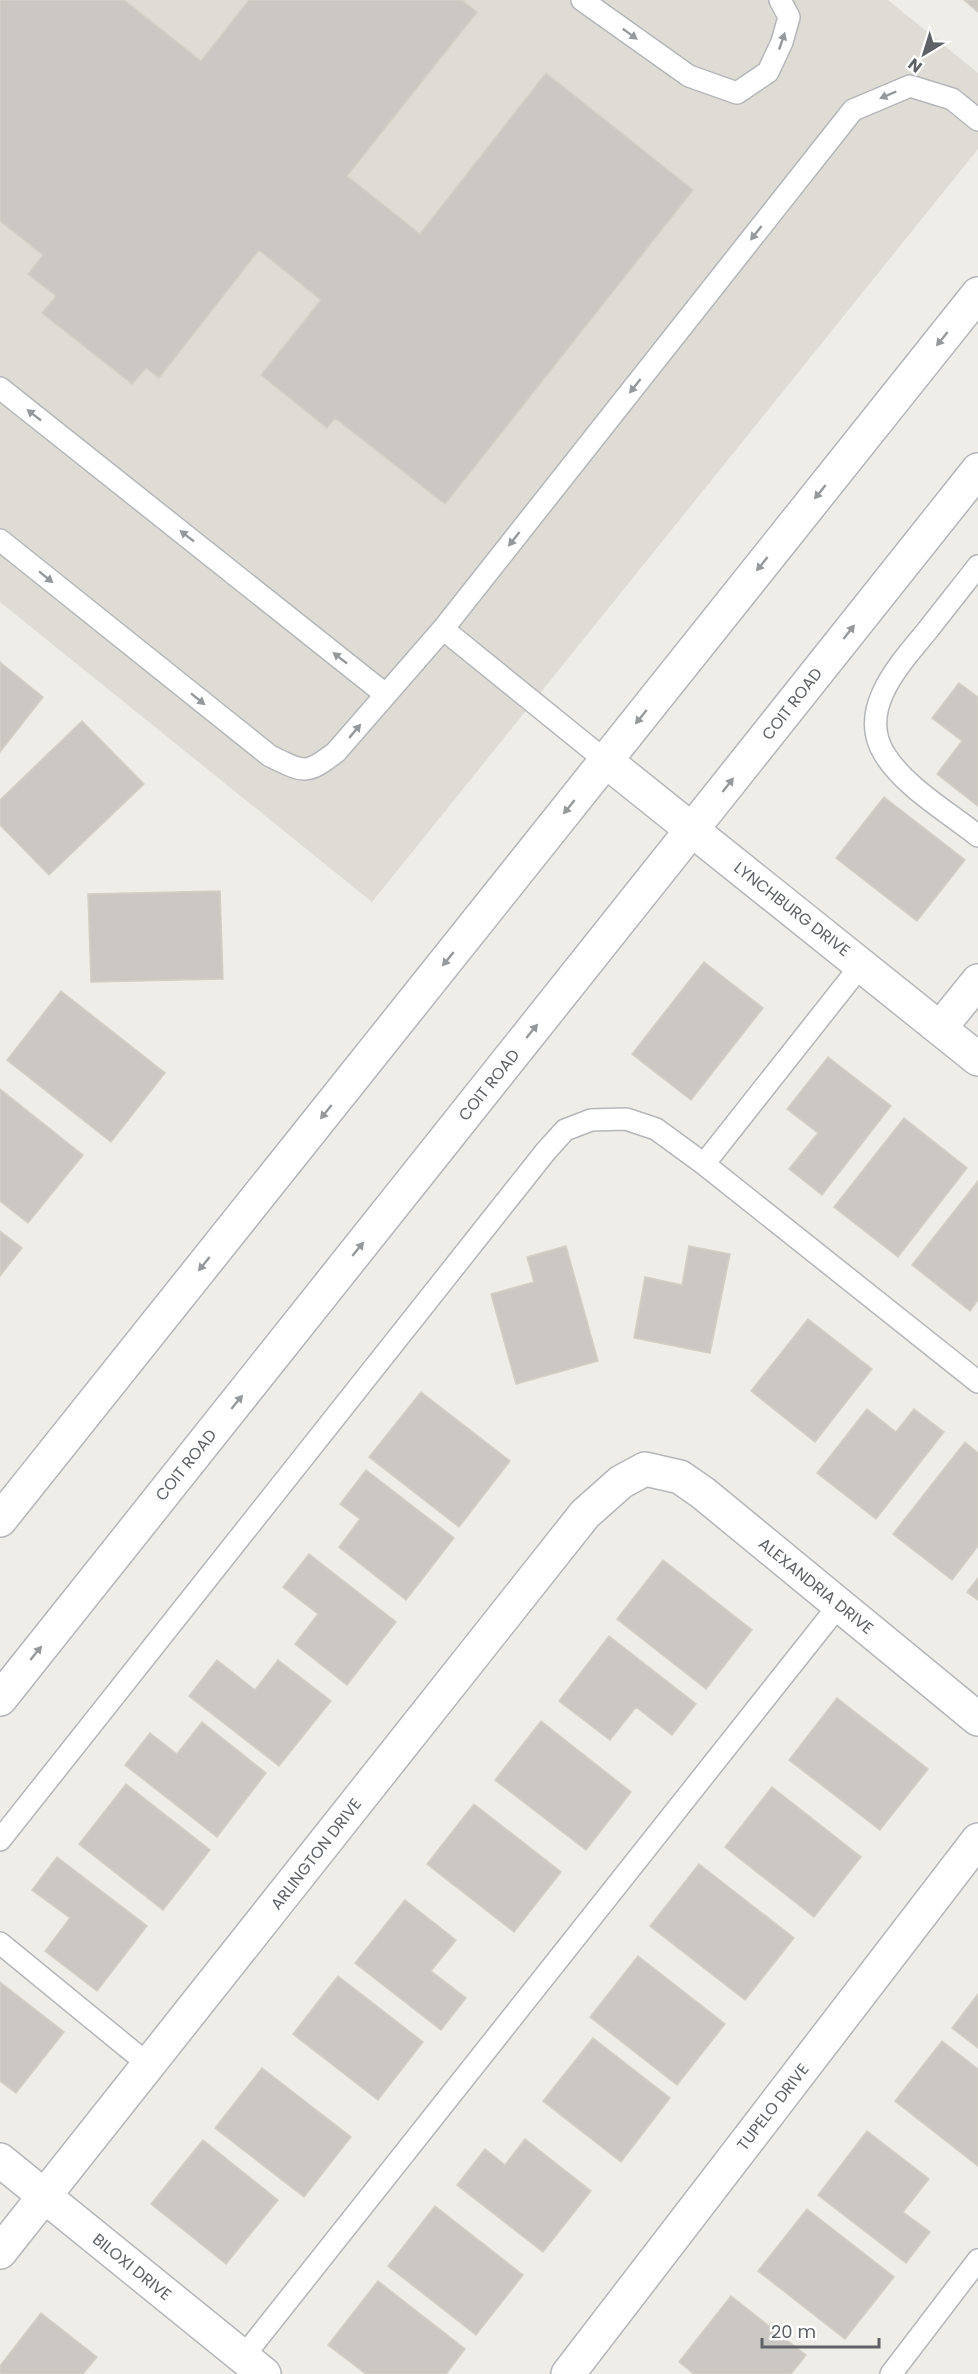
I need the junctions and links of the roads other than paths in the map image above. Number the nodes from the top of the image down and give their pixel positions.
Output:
1 (582, 0) edge
2 (780, 0) edge
3 (978, 120) edge
4 (978, 294) edge
5 (0, 388) edge
6 (978, 470) edge
7 (0, 540) edge
8 (978, 566) edge
9 (443, 629) junction
10 (386, 694) junction
11 (606, 761) junction
12 (692, 831) junction
13 (978, 836) edge
14 (862, 964) junction
15 (978, 981) edge
16 (940, 1028) junction
17 (978, 1059) edge
18 (704, 1164) junction
19 (978, 1382) edge
20 (645, 1469) joint
21 (0, 1520) edge
22 (839, 1605) junction
23 (0, 1699) edge
24 (978, 1719) edge
25 (0, 1840) edge
26 (978, 1840) edge
27 (0, 1943) edge
28 (149, 2065) junction
29 (0, 2160) edge
30 (45, 2196) junction
31 (0, 2252) edge
32 (978, 2260) edge
33 (254, 2365) edge
34 (568, 2374) edge
35 (891, 2374) edge

1 -> 2 lane
3 -> 9 lane
4 -> 11 main road
10 -> 5 lane
12 -> 6 main road, COIT ROAD
7 -> 10 lane
8 - 13 lane
9 - 10 lane
9 - 11 lane
11 - 12 main road, LYNCHBURG DRIVE
11 -> 21 main road
12 - 14 main road, LYNCHBURG DRIVE
23 -> 12 main road, COIT ROAD
14 - 16 main road, LYNCHBURG DRIVE
14 - 18 lane
15 - 16 main road
16 - 17 main road, LYNCHBURG DRIVE
18 - 19 lane
18 - 25 lane
20 - 22 main road, ALEXANDRIA DRIVE
20 - 28 main road, ARLINGTON DRIVE
22 - 24 main road, ALEXANDRIA DRIVE
22 - 33 lane
26 - 34 main road, TUPELO DRIVE
27 - 28 lane
28 - 30 main road, ARLINGTON DRIVE
29 - 30 main road, BILOXI DRIVE
30 - 31 main road, ARLINGTON DRIVE
30 - 33 main road, BILOXI DRIVE
32 - 35 lane

